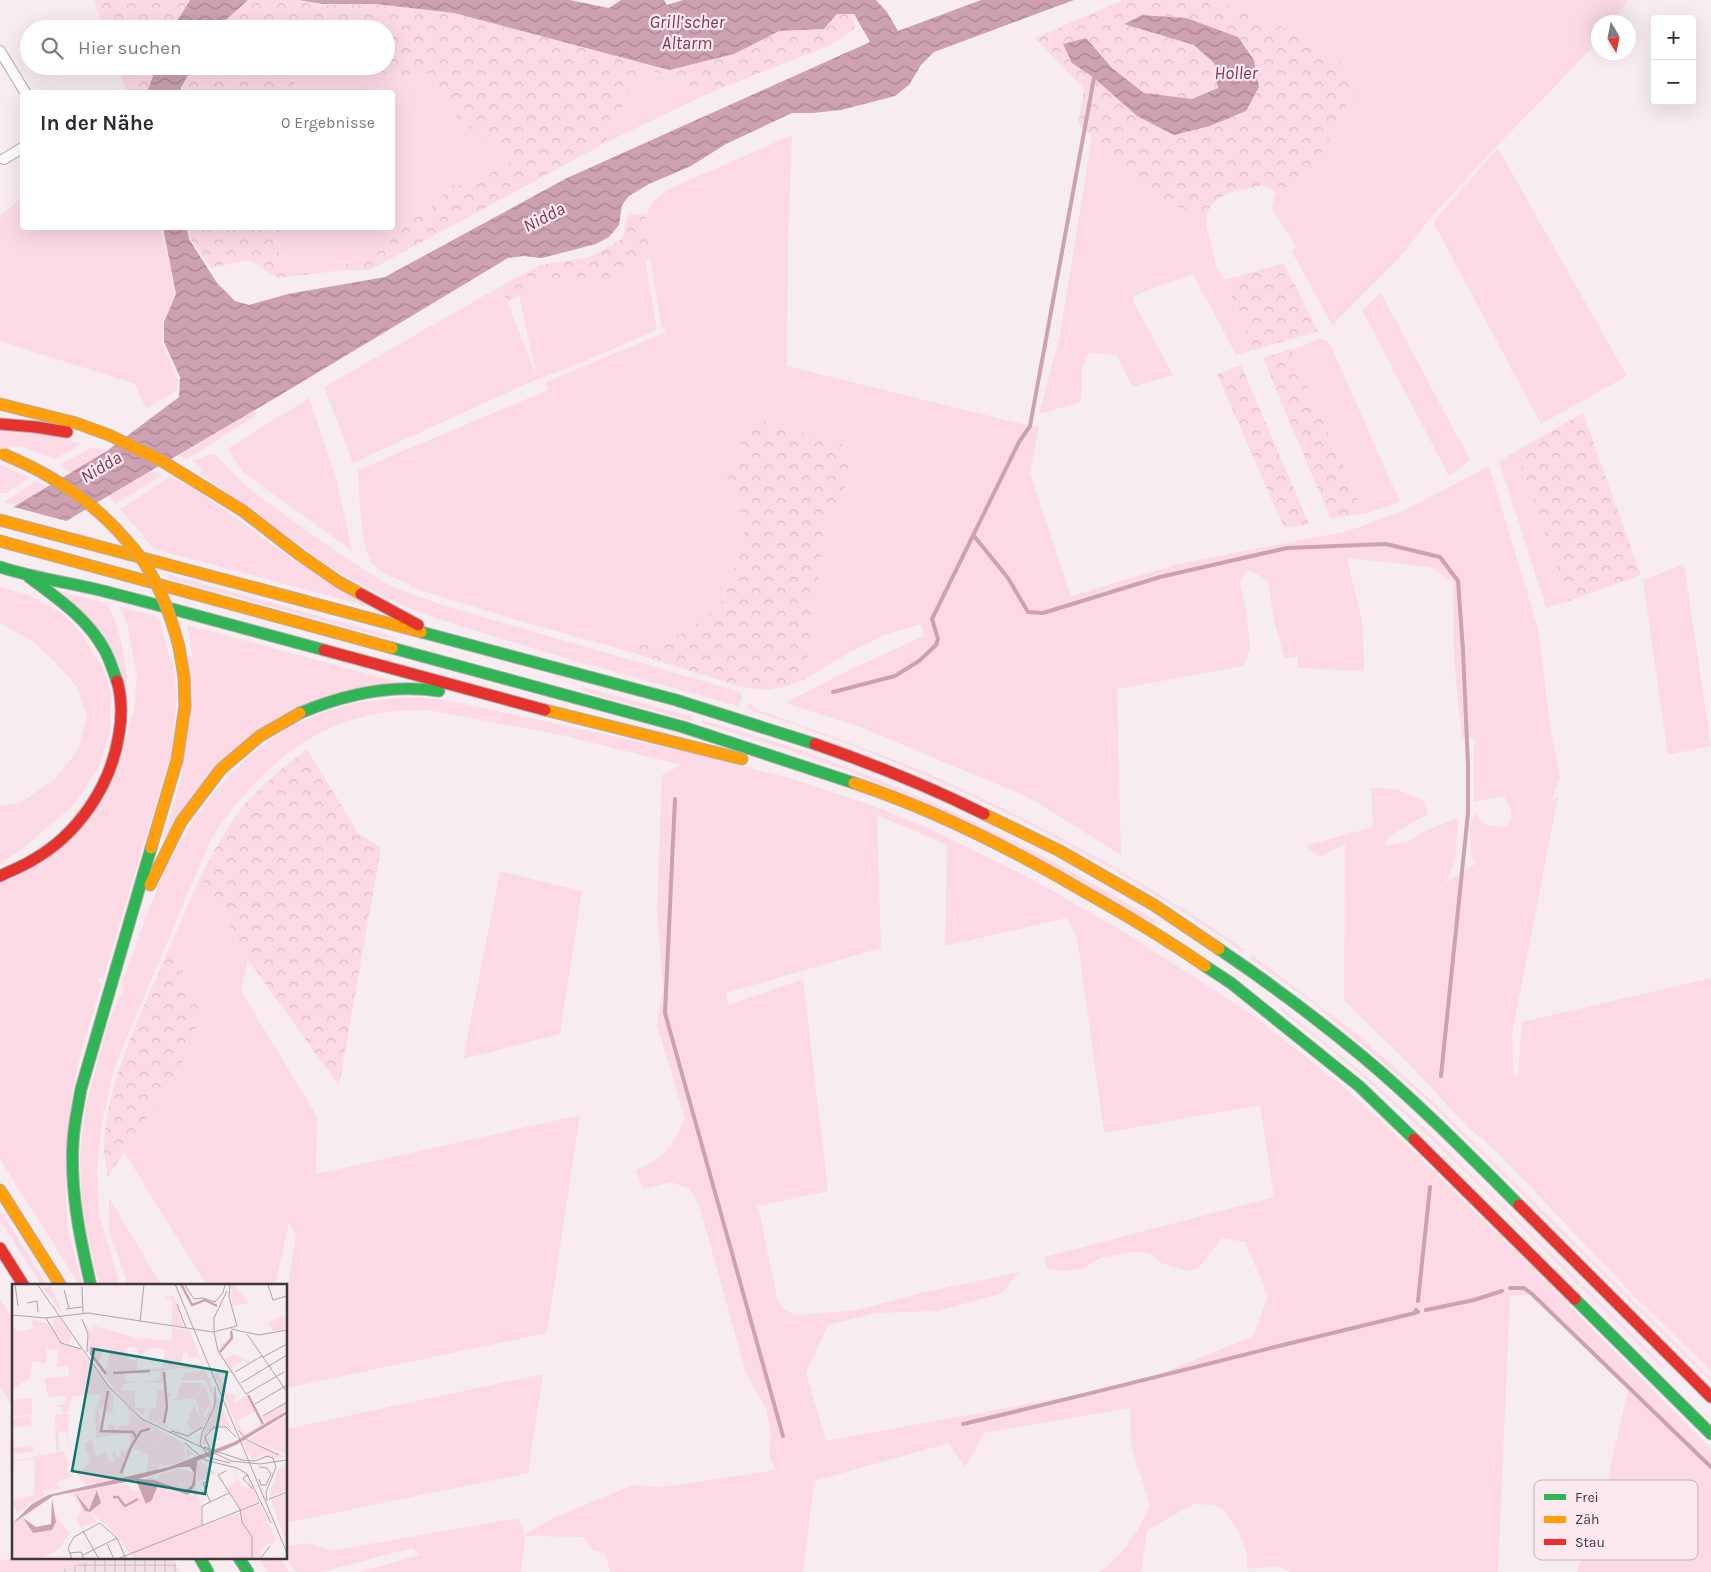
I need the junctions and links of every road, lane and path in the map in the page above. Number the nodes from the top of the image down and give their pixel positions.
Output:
1 (0, 51) edge
2 (24, 90) edge
3 (20, 149) edge
4 (4, 159) dead end
5 (0, 404) edge
6 (0, 424) edge
7 (141, 451) junction
8 (2, 454) edge
9 (0, 520) edge
10 (0, 541) edge
11 (0, 568) edge
12 (28, 576) junction
13 (446, 639) junction
14 (572, 717) junction
15 (875, 790) junction
16 (0, 876) edge
17 (130, 921) junction
18 (0, 1190) edge
19 (0, 1248) edge
20 (23, 1284) edge
21 (60, 1284) edge
22 (91, 1284) edge
23 (1711, 1397) edge
24 (1711, 1434) edge
25 (201, 1560) edge
26 (240, 1560) edge
27 (208, 1572) edge
28 (248, 1572) edge

1 - 2 street
3 - 4 street
5 - 7 highway
6 - 7 highway
7 - 13 highway
8 - 17 highway, bridge
9 - 13 highway
10 - 15 highway
11 - 12 highway
12 - 14 highway
12 - 16 highway
13 - 23 highway
14 - 15 highway
14 - 17 highway
15 - 24 highway
17 - 22 highway
18 - 21 highway
19 - 20 highway
25 - 27 highway
26 - 28 highway

